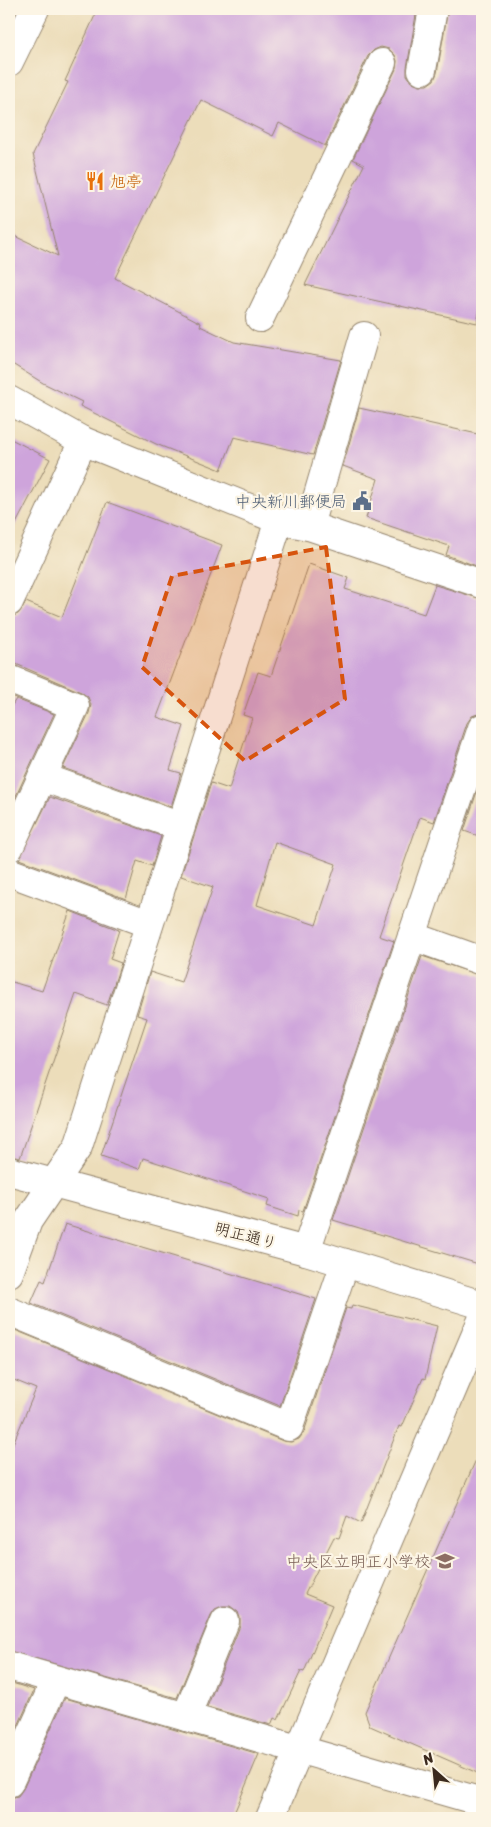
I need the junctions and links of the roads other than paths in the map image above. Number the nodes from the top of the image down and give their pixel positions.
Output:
1 (35, 9) edge
2 (433, 9) edge
3 (9, 62) edge
4 (382, 63) dead end
5 (422, 70) dead end
6 (260, 318) dead end
7 (364, 336) dead end
8 (9, 400) edge
9 (83, 441) junction
10 (279, 520) junction
11 (310, 526) junction
12 (482, 584) edge
13 (9, 602) edge
14 (9, 679) edge
15 (482, 728) edge
16 (42, 777) junction
17 (181, 827) junction
18 (9, 848) edge
19 (9, 872) edge
20 (148, 924) junction
21 (412, 936) junction
22 (482, 961) edge
23 (9, 1171) edge
24 (55, 1183) junction
25 (306, 1251) junction
26 (345, 1263) junction
27 (9, 1273) edge
28 (482, 1306) edge
29 (9, 1311) edge
30 (482, 1320) edge
31 (225, 1621) dead end
32 (9, 1666) edge
33 (56, 1680) junction
34 (186, 1717) junction
35 (300, 1751) junction
36 (9, 1783) edge
37 (482, 1802) edge
38 (270, 1818) edge

1 - 3 street
2 - 5 street
4 - 6 street
7 - 11 street
8 - 9 street
9 - 10 street
9 - 13 street
10 - 11 street
10 - 17 street
11 - 12 street
14 - 16 street
15 - 21 street
16 - 17 street
16 - 18 street
17 - 20 street
19 - 20 street
20 - 24 street
21 - 22 street
21 - 25 street
23 - 24 street, 明正通り
24 - 25 street, 明正通り
24 - 27 street
25 - 26 street, 明正通り
26 - 28 street, 明正通り
26 - 29 street
30 - 35 street
31 - 34 street
32 - 33 street
33 - 34 street
33 - 36 street
34 - 35 street
35 - 37 street
35 - 38 street

